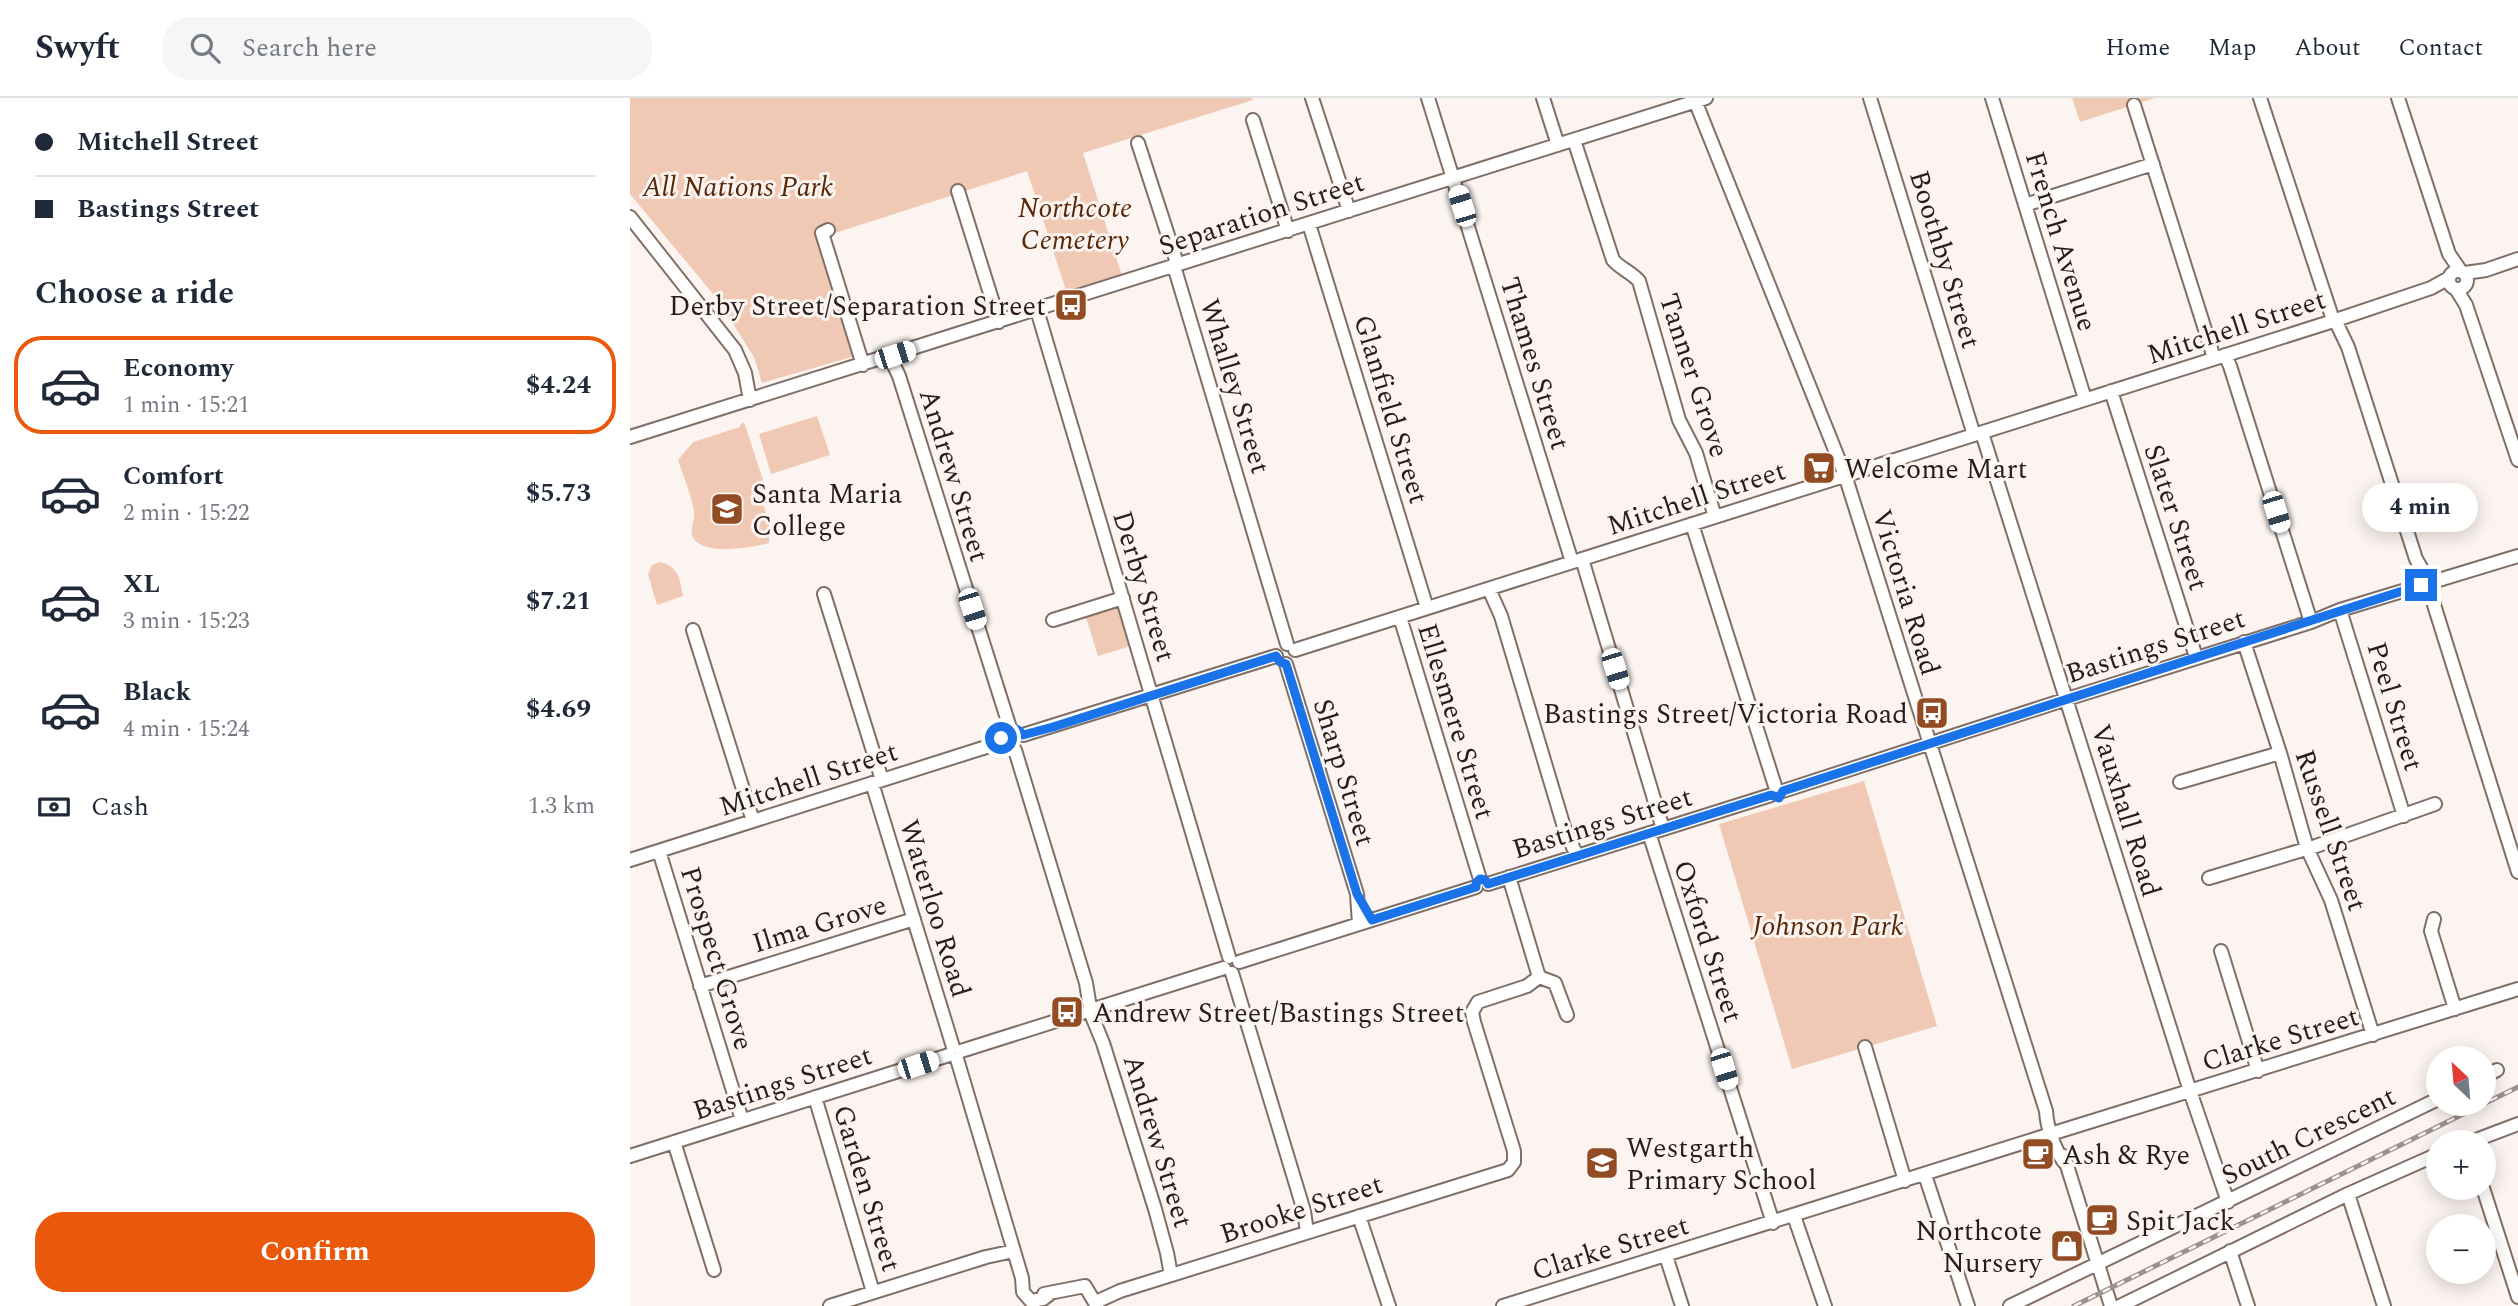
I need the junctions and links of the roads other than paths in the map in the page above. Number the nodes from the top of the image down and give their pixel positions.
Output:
1 (1312, 98) edge
2 (1428, 98) edge
3 (1543, 98) edge
4 (1870, 98) edge
5 (1992, 98) edge
6 (2260, 98) edge
7 (2398, 98) edge
8 (1699, 99) edge
9 (2134, 105) dead end
10 (1253, 120) dead end
11 (1574, 140) junction
12 (1138, 143) dead end
13 (1558, 145) junction
14 (2153, 164) junction
15 (1453, 178) junction
16 (958, 191) dead end
17 (2025, 205) junction
18 (1349, 211) junction
19 (630, 217) edge
20 (1309, 224) junction
21 (1288, 231) junction
22 (822, 232) dead end
23 (2518, 260) edge
24 (1174, 267) junction
25 (2458, 280) junction
26 (1037, 310) junction
27 (2337, 319) junction
28 (999, 322) junction
29 (890, 357) junction
30 (2219, 357) junction
31 (863, 365) junction
32 (2111, 391) junction
33 (2085, 399) junction
34 (750, 400) junction
35 (1978, 434) junction
36 (630, 437) edge
37 (2518, 460) edge
38 (1845, 475) junction
39 (1715, 517) junction
40 (1692, 524) junction
41 (2518, 554) edge
42 (1577, 561) junction
43 (2424, 584) junction
44 (1489, 589) junction
45 (824, 594) dead end
46 (1123, 598) junction
47 (1427, 608) junction
48 (2340, 610) junction
49 (1400, 617) junction
50 (1053, 620) dead end
51 (2311, 622) junction
52 (693, 630) dead end
53 (2244, 642) junction
54 (1291, 647) junction
55 (2196, 657) junction
56 (1281, 660) junction
57 (1152, 696) junction
58 (2067, 699) junction
59 (1010, 728) junction
60 (1023, 735) junction
61 (1002, 742) junction
62 (1929, 744) junction
63 (1015, 750) junction
64 (2280, 753) junction
65 (877, 782) junction
66 (2180, 782) dead end
67 (1776, 791) junction
68 (2435, 804) dead end
69 (2404, 816) junction
70 (753, 821) junction
71 (1663, 829) junction
72 (1649, 833) junction
73 (2307, 848) junction
74 (659, 851) junction
75 (1573, 857) junction
76 (630, 860) edge
77 (2518, 872) edge
78 (1509, 877) junction
79 (2209, 878) dead end
80 (1481, 883) junction
81 (1357, 894) junction
82 (914, 919) junction
83 (2434, 919) dead end
84 (1372, 920) junction
85 (1359, 924) junction
86 (2221, 951) dead end
87 (1231, 965) junction
88 (1539, 978) junction
89 (700, 986) junction
90 (2518, 989) edge
91 (1094, 1009) junction
92 (2455, 1009) junction
93 (1567, 1015) dead end
94 (2373, 1035) junction
95 (1865, 1047) dead end
96 (955, 1053) junction
97 (2258, 1071) junction
98 (2190, 1091) junction
99 (815, 1097) junction
100 (2426, 1105) edge
101 (742, 1120) junction
102 (2518, 1124) edge
103 (2496, 1132) edge
104 (2054, 1133) junction
105 (674, 1142) junction
106 (630, 1156) edge
107 (2426, 1159) edge
108 (1925, 1175) junction
109 (1905, 1181) junction
110 (2348, 1194) junction
111 (2487, 1200) edge
112 (2228, 1202) junction
113 (1359, 1216) junction
114 (1794, 1216) junction
115 (1773, 1223) junction
116 (1311, 1231) junction
117 (1013, 1248) junction
118 (2230, 1251) junction
119 (1666, 1256) junction
120 (2098, 1264) junction
121 (714, 1270) dead end
122 (1174, 1274) junction
123 (873, 1292) junction
124 (1093, 1295) edge
125 (2518, 1297) edge
126 (1511, 1305) edge
127 (830, 1306) edge
128 (1389, 1306) edge
129 (1682, 1306) edge
130 (1825, 1306) edge
131 (1968, 1306) edge
132 (2010, 1306) edge
133 (2111, 1306) edge
134 (2120, 1306) edge
135 (2248, 1306) edge
136 (2384, 1306) edge

1 - 18 street
2 - 15 street, Thames Street
3 - 13 street
4 - 35 street, Boothby Street
5 - 17 street, French Avenue
6 - 27 street
7 - 25 street
8 - 11 street, Separation Street
8 - 38 street, Victoria Road
9 - 14 street
10 - 21 street
11 - 13 street, Separation Street
11 - 39 street, Tanner Grove
12 - 24 street, Whalley Street
13 - 15 street, Separation Street
14 - 17 street
14 - 30 street
15 - 18 street, Separation Street
15 - 42 street, Thames Street
16 - 28 street
17 - 33 street, French Avenue
18 - 20 street, Separation Street
19 - 34 street
20 - 21 street, Separation Street
20 - 47 street, Glanfield Street
21 - 24 street, Separation Street
22 - 31 street
23 - 25 street, Mitchell Street
24 - 26 street, Separation Street
24 - 54 street, Whalley Street
25 - 27 street, Mitchell Street
25 - 37 street
26 - 28 street, Separation Street
26 - 46 street, Derby Street
27 - 30 street, Mitchell Street
27 - 43 street
28 - 29 street, Separation Street
29 - 31 street, Separation Street
29 - 59 street, Andrew Street
30 - 32 street, Mitchell Street
30 - 51 street
31 - 34 street, Separation Street
32 - 33 street, Mitchell Street
32 - 55 street, Slater Street
33 - 35 street, Mitchell Street
34 - 36 street, Separation Street
35 - 38 street, Mitchell Street
35 - 58 street, Vauxhall Road
38 - 39 street, Mitchell Street
38 - 62 street, Victoria Road
39 - 40 street, Mitchell Street
40 - 42 street, Mitchell Street
40 - 67 street
41 - 43 street, Bastings Street
42 - 44 street, Mitchell Street
42 - 71 street, Thames Street
43 - 48 street, Bastings Street
43 - 77 street
44 - 47 street, Mitchell Street
44 - 75 street
45 - 65 street, Waterloo Road
46 - 50 street
46 - 57 street, Derby Street
47 - 49 street, Mitchell Street
48 - 51 street, Bastings Street
48 - 69 street, Peel Street
49 - 54 street, Mitchell Street
49 - 80 street, Ellesmere Street
51 - 53 street, Bastings Street
52 - 70 street
53 - 55 street, Bastings Street
53 - 64 street, Russell Street
54 - 56 street
55 - 58 street, Bastings Street
56 - 57 street
56 - 81 street, Sharp Street
57 - 60 street
57 - 87 street, Derby Street
58 - 62 street, Bastings Street
58 - 98 street, Vauxhall Road
59 - 60 street
59 - 61 street
60 - 63 street
61 - 63 street
61 - 65 street, Mitchell Street
62 - 67 street, Bastings Street
62 - 104 street, Victoria Road
63 - 91 street, Andrew Street
64 - 66 street
64 - 73 street, Russell Street
65 - 70 street, Mitchell Street
65 - 82 street, Waterloo Road
67 - 71 street, Bastings Street
68 - 69 street
69 - 73 street
70 - 74 street, Mitchell Street
71 - 72 street, Bastings Street
72 - 75 street, Bastings Street
72 - 115 street, Oxford Street
73 - 79 street
73 - 94 street, Russell Street
74 - 76 street, Mitchell Street
74 - 89 street, Prospect Grove
75 - 78 street, Bastings Street
78 - 80 street, Bastings Street
78 - 88 street
80 - 84 street, Bastings Street
81 - 84 street, Sharp Street
81 - 85 street, Sharp Street
82 - 89 street, Ilma Grove
82 - 96 street, Waterloo Road
83 - 92 street
84 - 85 street, Bastings Street
85 - 87 street, Bastings Street
86 - 97 street
87 - 91 street, Bastings Street
87 - 116 street, Derby Street
88 - 93 street
88 - 113 street, Brooke Street
89 - 101 street, Prospect Grove
90 - 92 street, Clarke Street
91 - 96 street, Bastings Street
91 - 122 street, Andrew Street
92 - 94 street, Clarke Street
94 - 97 street, Clarke Street
95 - 109 street
96 - 99 street, Bastings Street
96 - 117 street, Waterloo Road
97 - 98 street, Clarke Street
98 - 104 street, Clarke Street
98 - 112 street, Vauxhall Road
99 - 101 street, Bastings Street
99 - 123 street, Garden Street
100 - 112 street, South Crescent
101 - 105 street, Bastings Street
102 - 103 street
104 - 108 street, Clarke Street
104 - 120 street, Victoria Road
105 - 106 street, Bastings Street
105 - 121 street
107 - 110 street
108 - 109 street, Clarke Street
108 - 131 street
109 - 114 street, Clarke Street
110 - 118 street
110 - 136 street
111 - 125 street
112 - 120 street, South Crescent
113 - 116 street, Brooke Street
113 - 128 street
114 - 115 street, Clarke Street
114 - 130 street
115 - 119 street, Clarke Street
116 - 122 street, Brooke Street
117 - 123 street
117 - 124 street, Waterloo Road
118 - 134 street
118 - 135 street
119 - 126 street, Clarke Street
119 - 129 street
120 - 132 street, South Crescent
120 - 133 street, Victoria Road
122 - 124 street, Brooke Street
123 - 127 street

